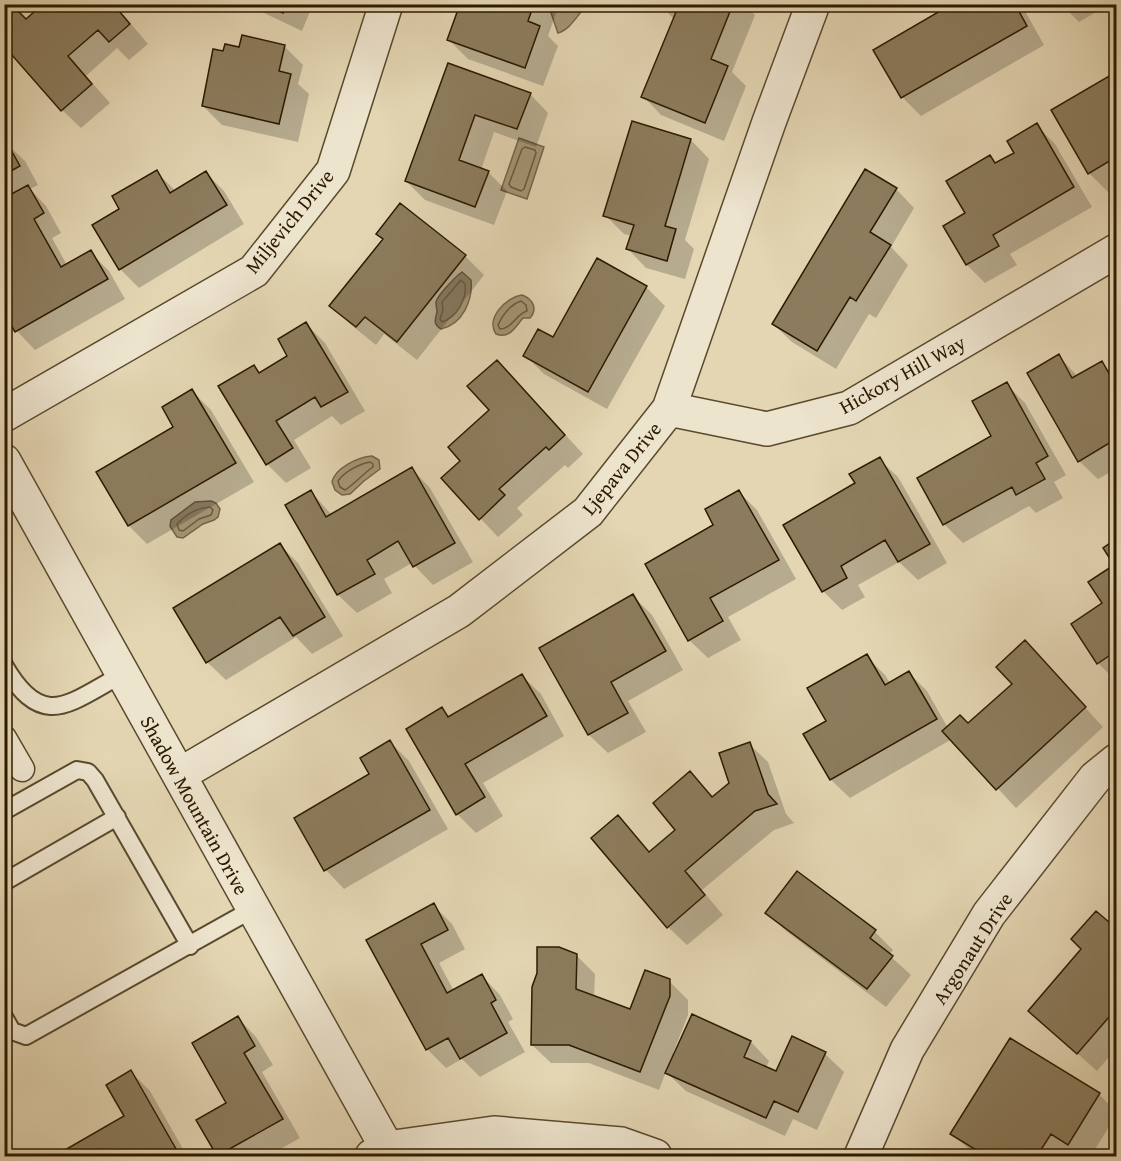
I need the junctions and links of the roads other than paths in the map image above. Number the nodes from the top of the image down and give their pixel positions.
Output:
1 (386, 4) edge
2 (813, 4) edge
3 (1116, 251) edge
4 (669, 409) junction
5 (4, 415) edge
6 (4, 461) edge
7 (4, 665) edge
8 (123, 674) junction
9 (4, 738) edge
10 (1116, 761) edge
11 (22, 770) dead end
12 (179, 775) junction
13 (4, 811) edge
14 (117, 817) junction
15 (4, 882) edge
16 (253, 909) junction
17 (190, 946) junction
18 (7, 1028) edge
19 (379, 1152) edge
20 (655, 1156) edge
21 (861, 1156) edge

1 - 5 street, Miljevich Drive
2 - 4 street, Ljepava Drive
3 - 4 street, Hickory Hill Way
4 - 12 street, Ljepava Drive
6 - 8 street, Shadow Mountain Drive
7 - 8 lane
8 - 12 street, Shadow Mountain Drive
9 - 11 street
10 - 21 street, Argonaut Drive
12 - 16 street, Shadow Mountain Drive
13 - 14 lane
14 - 15 lane
14 - 17 lane
16 - 17 lane
16 - 19 street, Shadow Mountain Drive
17 - 18 lane
19 - 20 street

